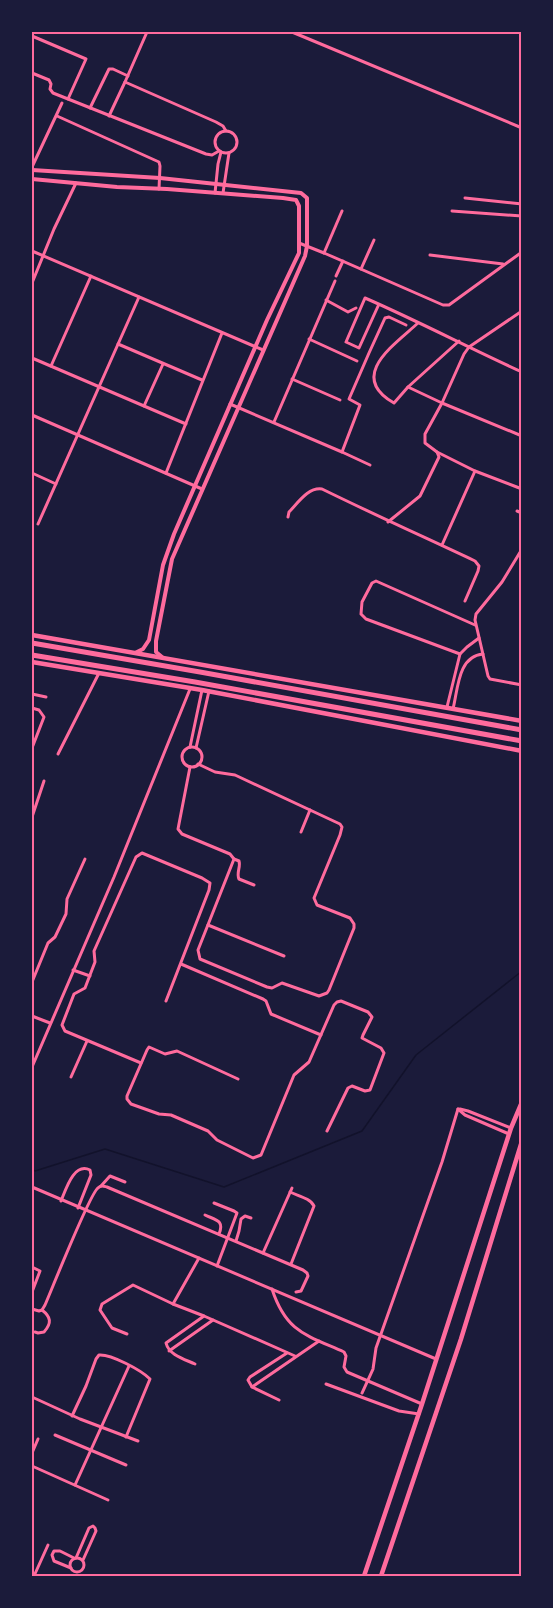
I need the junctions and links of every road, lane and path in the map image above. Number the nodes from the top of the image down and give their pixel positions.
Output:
1 (147, 32) edge
2 (292, 32) edge
3 (305, 34) edge
4 (32, 36) edge
5 (32, 73) edge
6 (128, 76) junction
7 (125, 82) junction
8 (68, 99) junction
9 (62, 103) dead end
10 (90, 108) junction
11 (57, 116) junction
12 (109, 116) junction
13 (522, 128) edge
14 (226, 131) junction
15 (220, 152) junction
16 (229, 153) junction
17 (32, 168) edge
18 (160, 178) junction
19 (32, 179) edge
20 (76, 183) junction
21 (216, 184) junction
22 (225, 184) junction
23 (159, 189) junction
24 (214, 193) junction
25 (223, 193) junction
26 (307, 198) junction
27 (465, 198) dead end
28 (296, 201) junction
29 (522, 204) edge
30 (342, 211) dead end
31 (452, 211) dead end
32 (522, 216) edge
33 (374, 240) dead end
34 (299, 243) junction
35 (307, 246) junction
36 (32, 251) edge
37 (522, 252) edge
38 (324, 253) junction
39 (430, 255) dead end
40 (43, 256) junction
41 (343, 261) junction
42 (505, 264) junction
43 (361, 269) junction
44 (91, 276) junction
45 (32, 283) edge
46 (139, 297) junction
47 (326, 300) junction
48 (379, 304) junction
49 (356, 308) dead end
50 (520, 311) edge
51 (418, 322) junction
52 (406, 325) dead end
53 (222, 332) junction
54 (309, 339) junction
55 (459, 341) junction
56 (118, 344) junction
57 (255, 346) junction
58 (469, 347) junction
59 (263, 350) junction
60 (32, 358) edge
61 (357, 361) dead end
62 (163, 363) junction
63 (51, 366) junction
64 (522, 372) edge
65 (292, 379) junction
66 (203, 380) junction
67 (99, 387) junction
68 (408, 387) junction
69 (340, 400) dead end
70 (442, 403) junction
71 (230, 404) junction
72 (144, 406) junction
73 (238, 407) junction
74 (32, 415) edge
75 (274, 422) junction
76 (186, 424) junction
77 (78, 435) junction
78 (522, 436) edge
79 (342, 452) junction
80 (437, 452) junction
81 (370, 465) dead end
82 (475, 471) junction
83 (32, 472) edge
84 (166, 473) junction
85 (56, 484) junction
86 (195, 486) junction
87 (202, 489) junction
88 (522, 489) edge
89 (288, 517) dead end
90 (388, 522) junction
91 (38, 524) dead end
92 (442, 545) junction
93 (522, 549) edge
94 (157, 599) junction
95 (164, 600) junction
96 (465, 601) dead end
97 (475, 625) junction
98 (32, 635) edge
99 (479, 638) junction
100 (32, 643) edge
101 (134, 653) junction
102 (460, 654) junction
103 (483, 654) junction
104 (32, 655) edge
105 (162, 658) junction
106 (32, 662) edge
107 (99, 673) junction
108 (522, 680) edge
109 (521, 684) edge
110 (190, 689) junction
111 (202, 690) junction
112 (209, 691) junction
113 (32, 694) edge
114 (46, 697) dead end
115 (32, 708) edge
116 (450, 708) junction
117 (522, 721) edge
118 (522, 730) edge
119 (522, 741) edge
120 (190, 747) junction
121 (32, 748) edge
122 (196, 748) junction
123 (522, 751) edge
124 (58, 754) dead end
125 (198, 764) junction
126 (190, 767) junction
127 (44, 781) dead end
128 (310, 810) junction
129 (32, 817) edge
130 (301, 832) dead end
131 (85, 859) dead end
132 (234, 859) junction
133 (254, 885) dead end
134 (208, 925) junction
135 (284, 956) dead end
136 (181, 964) junction
137 (73, 970) junction
138 (90, 976) junction
139 (32, 982) edge
140 (166, 1001) dead end
141 (32, 1016) edge
142 (50, 1023) junction
143 (321, 1035) junction
144 (87, 1041) junction
145 (141, 1063) junction
146 (32, 1067) edge
147 (71, 1077) dead end
148 (238, 1079) dead end
149 (522, 1102) edge
150 (458, 1109) junction
151 (511, 1128) junction
152 (327, 1131) dead end
153 (509, 1134) junction
154 (522, 1141) edge
155 (126, 1182) dead end
156 (101, 1186) junction
157 (32, 1187) edge
158 (61, 1201) junction
159 (214, 1203) dead end
160 (78, 1208) junction
161 (86, 1211) junction
162 (205, 1215) dead end
163 (251, 1218) dead end
164 (219, 1234) junction
165 (228, 1238) junction
166 (236, 1241) junction
167 (263, 1253) junction
168 (199, 1258) junction
169 (291, 1264) junction
170 (217, 1266) junction
171 (32, 1267) edge
172 (272, 1290) junction
173 (32, 1292) edge
174 (296, 1293) dead end
175 (173, 1304) junction
176 (32, 1309) edge
177 (42, 1310) junction
178 (204, 1316) junction
179 (213, 1320) junction
180 (197, 1321) junction
181 (202, 1328) junction
182 (35, 1332) dead end
183 (127, 1334) dead end
184 (175, 1336) junction
185 (380, 1336) junction
186 (319, 1341) junction
187 (180, 1343) junction
188 (169, 1351) junction
189 (287, 1353) junction
190 (295, 1356) junction
191 (436, 1359) junction
192 (195, 1364) dead end
193 (129, 1366) junction
194 (368, 1381) junction
195 (326, 1384) dead end
196 (252, 1387) junction
197 (362, 1393) dead end
198 (32, 1397) edge
199 (279, 1400) dead end
200 (422, 1404) junction
201 (418, 1414) junction
202 (72, 1416) junction
203 (100, 1427) junction
204 (55, 1435) dead end
205 (126, 1437) junction
206 (38, 1439) dead end
207 (138, 1441) dead end
208 (90, 1450) junction
209 (32, 1453) edge
210 (126, 1465) dead end
211 (32, 1466) edge
212 (75, 1485) junction
213 (108, 1500) dead end
214 (48, 1545) dead end
215 (75, 1558) junction
216 (82, 1560) junction
217 (73, 1572) edge
218 (34, 1576) edge
219 (69, 1576) edge
220 (363, 1576) edge
221 (381, 1576) edge

1 - 6 street
2 - 3 street
3 - 13 street
4 - 8 street
5 - 8 street
6 - 7 street
6 - 10 street
7 - 12 street
7 - 14 street
8 - 10 street
9 - 11 street
10 - 12 street
11 - 17 street
11 - 18 street
12 - 15 street
14 - 15 street
14 - 16 street
15 - 16 street
15 - 21 street
16 - 22 street
17 - 18 street
18 - 21 street
18 - 23 street
19 - 20 street
20 - 23 street
20 - 40 street
21 - 22 street
21 - 24 street
22 - 25 street
22 - 26 street
23 - 24 street
24 - 25 street
25 - 28 street
26 - 28 street
26 - 35 street
27 - 29 street
28 - 34 street
30 - 38 street
31 - 32 street
33 - 43 street
34 - 35 street
34 - 57 street
35 - 38 street
35 - 59 street
36 - 40 street
37 - 42 street
38 - 41 street
39 - 42 street
40 - 44 street
40 - 45 street
41 - 43 street
41 - 47 street
42 - 43 street
44 - 46 street
44 - 63 street
46 - 53 street
46 - 56 street
47 - 49 street
47 - 54 street
48 - 48 street
48 - 51 street
50 - 58 street
51 - 55 street
51 - 68 street
52 - 79 street
53 - 57 street
53 - 66 street
54 - 61 street
54 - 65 street
55 - 58 street
55 - 68 street
56 - 62 street
56 - 67 street
57 - 59 street
57 - 71 street
58 - 64 street
58 - 70 street
59 - 73 street
60 - 63 street
62 - 66 street
62 - 72 street
63 - 67 street
65 - 69 street
65 - 75 street
66 - 76 street
67 - 72 street
67 - 77 street
68 - 70 street
70 - 78 street
70 - 80 street
71 - 73 street
71 - 86 street
72 - 76 street
73 - 75 street
73 - 87 street
74 - 77 street
75 - 79 street
76 - 84 street
77 - 84 street
77 - 85 street
79 - 81 street
80 - 82 street
80 - 90 street
82 - 88 street
82 - 92 street
83 - 85 street
84 - 86 street
85 - 91 street
86 - 87 street
86 - 94 street
87 - 95 street
89 - 90 street
90 - 92 street
92 - 96 street
93 - 97 street
94 - 95 street
94 - 101 street
95 - 105 street
97 - 99 street
97 - 102 street
98 - 101 main road
99 - 102 street
99 - 103 street
100 - 118 highway
101 - 105 main road
102 - 116 street
103 - 109 street
103 - 116 street
104 - 119 highway
105 - 116 main road
106 - 107 main road
107 - 110 main road
107 - 124 street
108 - 109 street
110 - 111 main road
110 - 137 street
111 - 112 main road
111 - 120 street
112 - 122 street
112 - 123 main road
113 - 114 street
115 - 121 street
116 - 117 main road
120 - 122 street
120 - 126 street
122 - 125 street
125 - 126 street
125 - 128 street
126 - 132 street
127 - 129 street
128 - 130 street
128 - 134 street
131 - 139 street
132 - 133 street
132 - 134 street
134 - 135 street
136 - 138 street
136 - 140 street
136 - 143 street
137 - 138 street
137 - 142 street
138 - 144 street
141 - 142 street
142 - 146 street
143 - 145 street
143 - 152 street
144 - 145 street
144 - 147 street
145 - 148 street
149 - 151 main road
150 - 151 street
150 - 153 street
150 - 185 street
151 - 153 main road
153 - 191 main road
154 - 221 main road
155 - 156 street
156 - 161 street
156 - 164 street
157 - 158 street
158 - 160 street
158 - 160 street
159 - 165 street
160 - 161 street
161 - 168 street
161 - 177 street
162 - 164 street
163 - 166 street
164 - 165 street
165 - 166 street
165 - 170 street
166 - 167 street
167 - 169 street
167 - 169 street
168 - 170 street
168 - 175 street
169 - 174 street
170 - 172 street
171 - 173 street
172 - 185 street
172 - 186 street
175 - 178 street
175 - 183 street
176 - 177 street
177 - 182 street
178 - 179 street
178 - 180 street
179 - 181 street
179 - 189 street
180 - 181 street
180 - 184 street
181 - 187 street
184 - 187 street
184 - 188 street
185 - 191 street
185 - 194 street
186 - 190 street
186 - 194 street
187 - 188 street
188 - 192 street
189 - 190 street
189 - 196 street
190 - 196 street
191 - 200 main road
193 - 202 street
193 - 203 street
193 - 205 street
194 - 197 street
194 - 200 street
195 - 201 street
196 - 199 street
198 - 202 street
200 - 201 main road
201 - 220 main road
202 - 203 street
203 - 205 street
203 - 208 street
204 - 208 street
205 - 207 street
206 - 209 street
208 - 210 street
208 - 212 street
211 - 212 street
212 - 213 street
214 - 218 street
215 - 216 street
215 - 216 street
215 - 217 street
215 - 217 street
216 - 217 street
217 - 219 street

